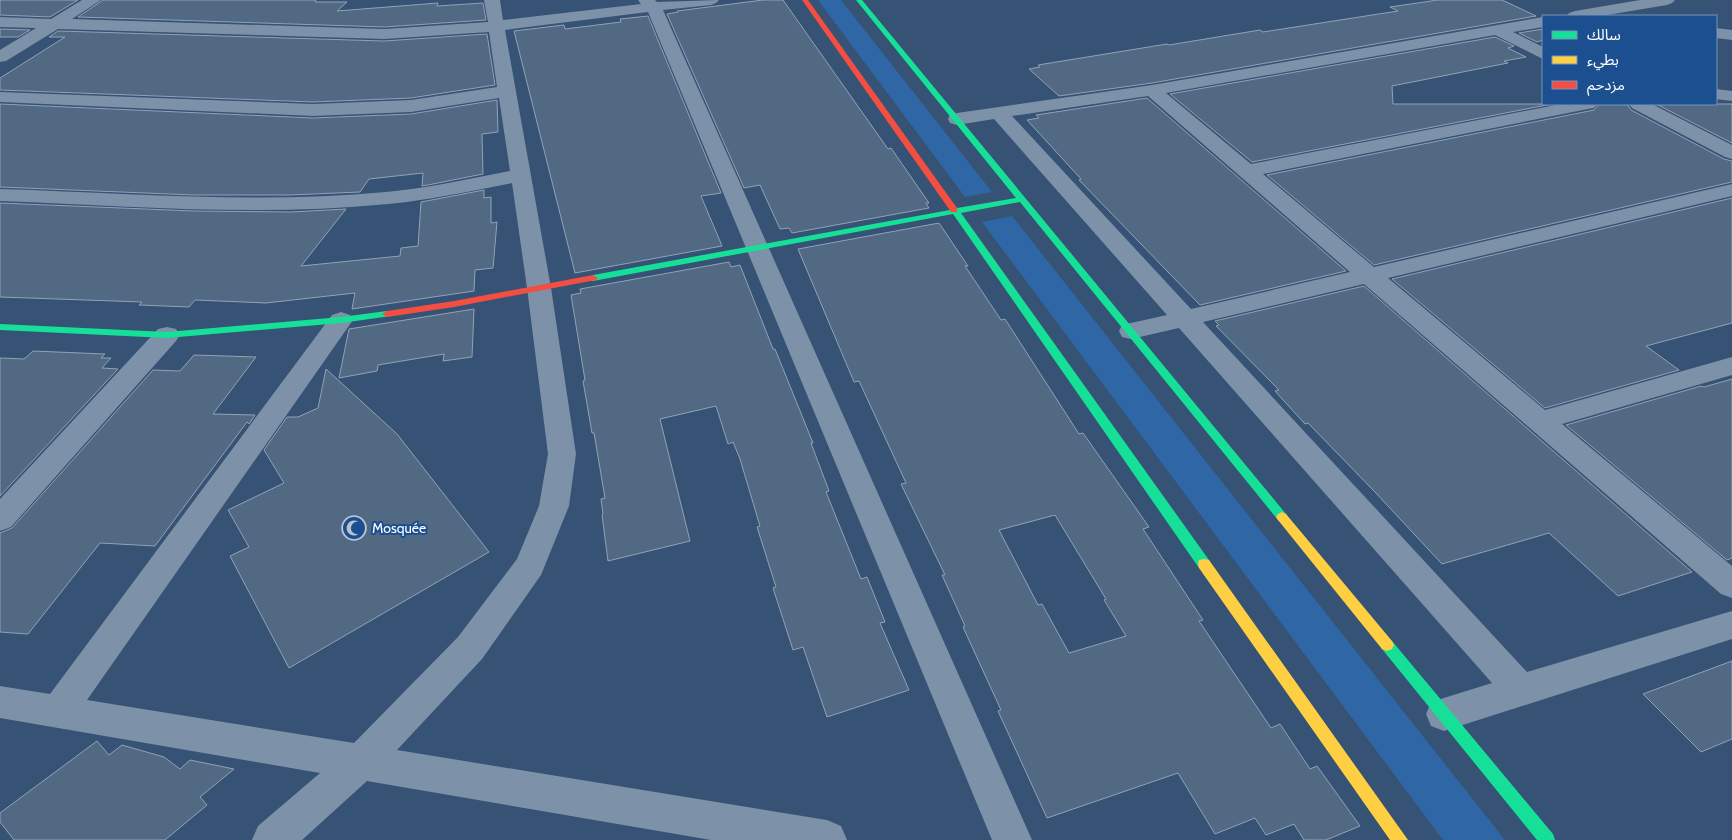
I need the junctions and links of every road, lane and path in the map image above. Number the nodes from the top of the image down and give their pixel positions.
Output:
1 (93, 0) edge
2 (711, 0) edge
3 (805, 0) edge
4 (859, 0) edge
5 (1667, 0) edge
6 (650, 4) edge
7 (495, 13) edge
8 (1594, 13) junction
9 (1581, 15) edge
10 (1607, 15) edge
11 (0, 22) edge
12 (1542, 22) edge
13 (53, 24) junction
14 (1497, 30) junction
15 (1717, 32) edge
16 (1732, 35) edge
17 (1542, 53) edge
18 (0, 57) edge
19 (1152, 90) junction
20 (508, 92) junction
21 (1717, 94) edge
22 (1732, 96) edge
23 (0, 97) edge
24 (1583, 105) edge
25 (1640, 105) edge
26 (999, 113) junction
27 (956, 119) junction
28 (1732, 153) edge
29 (1248, 171) junction
30 (521, 175) junction
31 (1732, 190) edge
32 (0, 194) edge
33 (1022, 199) junction
34 (954, 211) junction
35 (757, 248) junction
36 (1369, 275) junction
37 (539, 288) junction
38 (1185, 318) junction
39 (341, 320) junction
40 (0, 327) edge
41 (1130, 332) junction
42 (168, 335) junction
43 (1732, 366) edge
44 (1540, 421) junction
45 (0, 519) edge
46 (1732, 585) edge
47 (1732, 625) edge
48 (1521, 690) junction
49 (0, 702) edge
50 (58, 712) junction
51 (1444, 714) junction
52 (361, 762) junction
53 (272, 840) edge
54 (827, 840) edge
55 (1012, 840) edge
56 (1400, 840) edge
57 (1546, 840) edge

1 - 13 street
2 - 6 street
3 - 34 street
4 - 27 street
5 - 8 street
6 - 7 street
6 - 35 street
7 - 13 street
7 - 20 street
8 - 9 street
8 - 10 street
11 - 13 street
12 - 14 street
13 - 18 street
14 - 17 street
14 - 19 street
15 - 16 street
19 - 26 street
19 - 29 street
20 - 23 street
20 - 30 street
21 - 22 street
24 - 29 street
25 - 28 street
26 - 27 street
26 - 38 street
27 - 33 street
29 - 36 street
30 - 32 street
30 - 37 street
31 - 36 street
33 - 34 street
33 - 41 street
34 - 35 street
34 - 56 street
35 - 37 street
35 - 55 street
36 - 38 street
36 - 44 street
37 - 39 street
37 - 52 street
38 - 41 street
38 - 48 street
39 - 42 street
39 - 50 street
40 - 42 street
41 - 51 street
42 - 45 street
43 - 44 street
44 - 46 street
47 - 48 street
48 - 51 street
49 - 50 street
50 - 52 street
51 - 57 street
52 - 53 street
52 - 54 street

